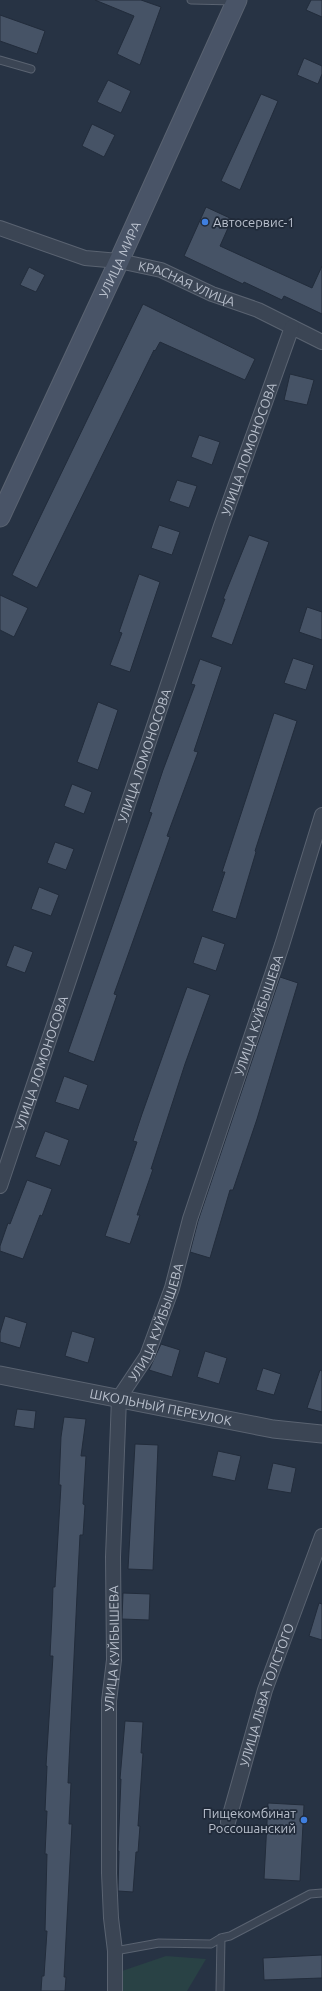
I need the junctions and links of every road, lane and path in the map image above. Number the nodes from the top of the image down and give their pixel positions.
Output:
1 (191, 0) edge
2 (237, 0) edge
3 (0, 60) edge
4 (31, 69) dead end
5 (0, 228) edge
6 (119, 261) junction
7 (292, 327) junction
8 (322, 342) edge
9 (0, 517) edge
10 (322, 814) edge
11 (0, 1186) edge
12 (0, 1375) edge
13 (119, 1398) junction
14 (322, 1434) edge
15 (322, 1536) edge
16 (316, 1574) edge
17 (228, 1822) dead end
18 (322, 1892) edge
19 (222, 1938) junction
20 (115, 1951) junction
21 (115, 1991) edge
22 (220, 1991) edge

1 - 2 lane
2 - 6 main road, УЛИЦА МИРА
3 - 4 lane
5 - 6 street, КРАСНАЯ УЛИЦА
6 - 7 street, КРАСНАЯ УЛИЦА
6 - 9 main road, УЛИЦА МИРА
7 - 8 street, КРАСНАЯ УЛИЦА
7 - 11 street, УЛИЦА ЛОМОНОСОВА
10 - 13 street, УЛИЦА КУЙБЫШЕВА
12 - 13 street, ШКОЛЬНЫЙ ПЕРЕУЛОК
13 - 14 street, ШКОЛЬНЫЙ ПЕРЕУЛОК
13 - 20 street, УЛИЦА КУЙБЫШЕВА
15 - 16 street, УЛИЦА ЛЬВА ТОЛСТОГО
16 - 17 street, УЛИЦА ЛЬВА ТОЛСТОГО
18 - 19 lane
19 - 20 lane
19 - 22 lane
20 - 21 street, УЛИЦА КУЙБЫШЕВА

